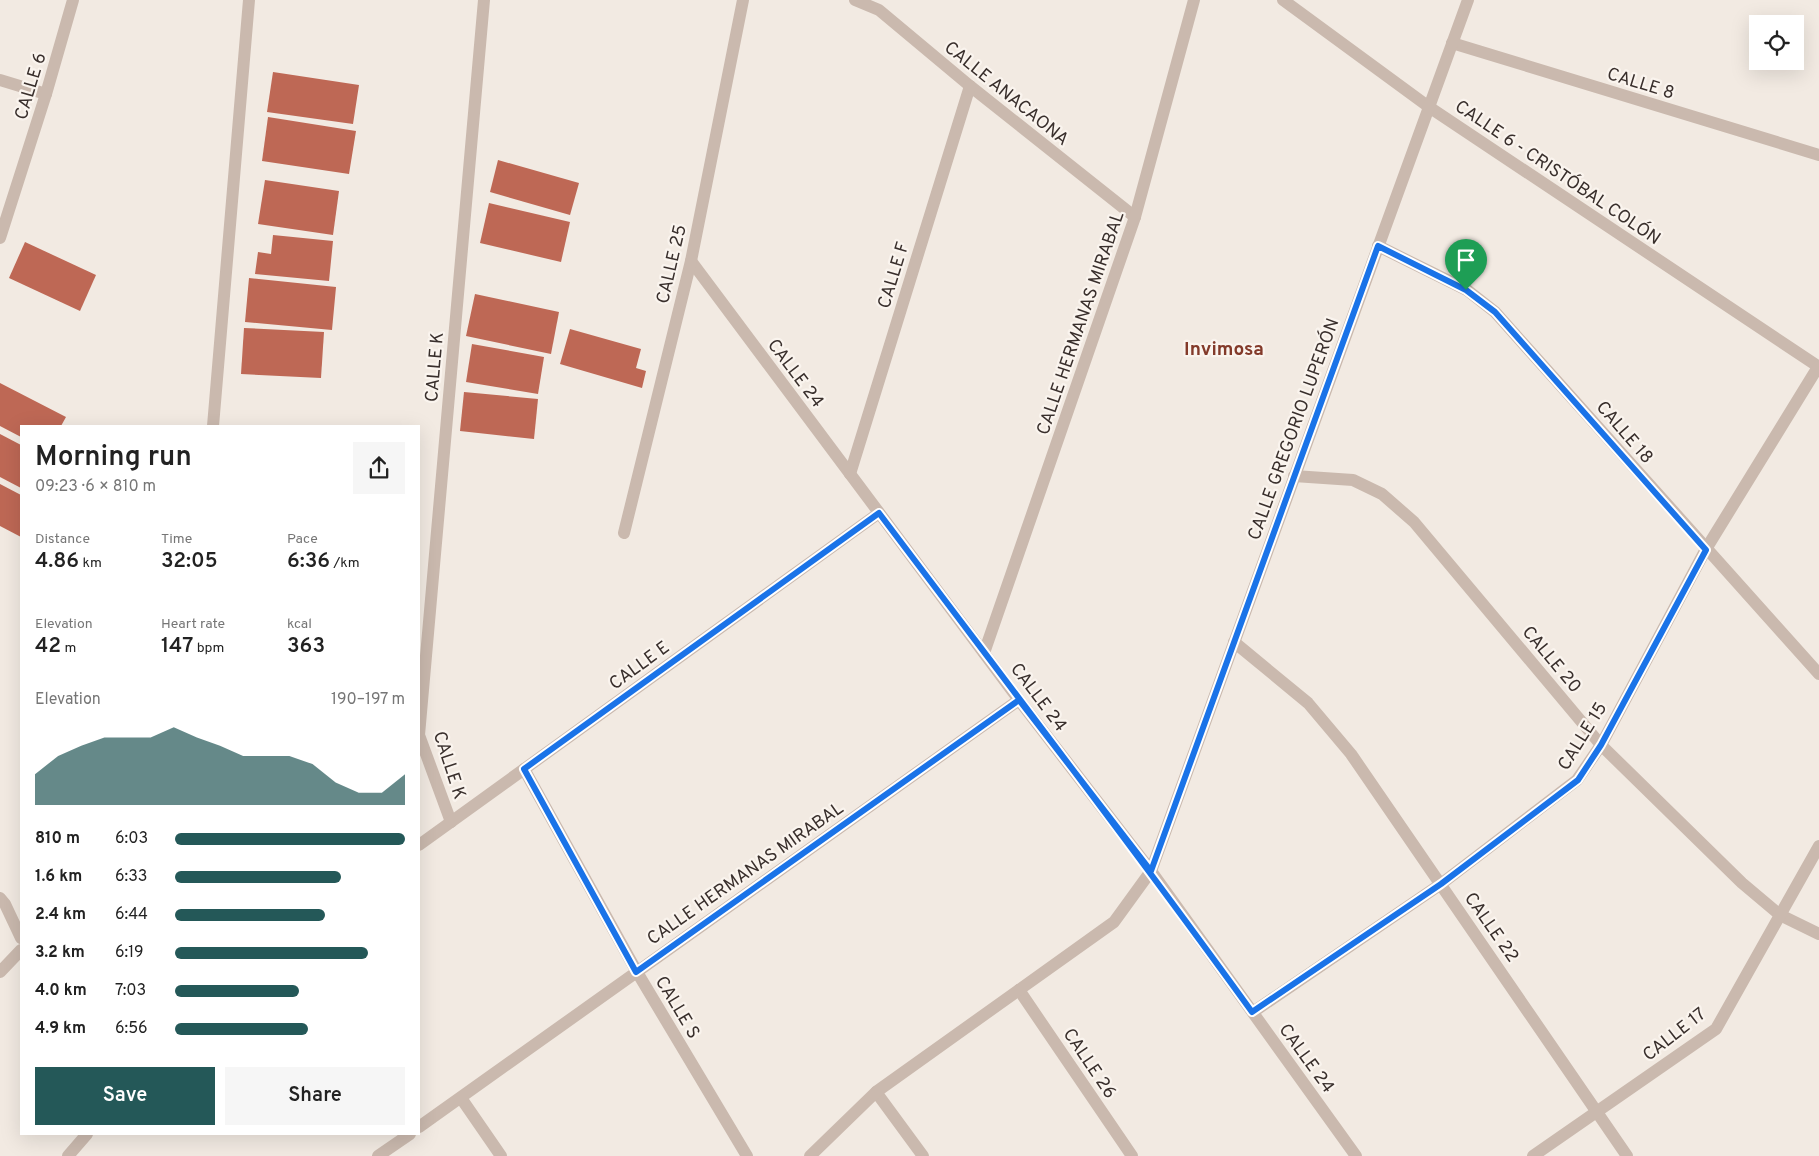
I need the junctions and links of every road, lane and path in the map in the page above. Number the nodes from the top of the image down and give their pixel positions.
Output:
1 (72, 0) edge
2 (249, 0) edge
3 (484, 0) edge
4 (743, 0) edge
5 (855, 0) edge
6 (1194, 0) edge
7 (1283, 0) edge
8 (1468, 0) edge
9 (1452, 43) junction
10 (0, 80) edge
11 (970, 86) junction
12 (46, 94) junction
13 (1429, 107) junction
14 (1819, 155) edge
15 (1135, 218) junction
16 (0, 238) edge
17 (1378, 246) junction
18 (690, 261) junction
19 (1819, 367) edge
20 (213, 425) edge
21 (850, 474) junction
22 (1294, 476) junction
23 (879, 513) junction
24 (624, 533) dead end
25 (1706, 550) junction
26 (1234, 642) junction
27 (984, 653) junction
28 (1819, 674) edge
29 (1019, 700) junction
30 (1601, 745) junction
31 (524, 769) junction
32 (451, 822) junction
33 (420, 844) edge
34 (1819, 846) edge
35 (1151, 871) junction
36 (1441, 884) junction
37 (0, 898) edge
38 (1780, 914) junction
39 (1819, 934) edge
40 (20, 936) edge
41 (20, 951) edge
42 (0, 972) edge
43 (636, 972) junction
44 (1019, 990) junction
45 (1252, 1012) junction
46 (876, 1092) junction
47 (461, 1098) junction
48 (1598, 1112) junction
49 (420, 1126) edge
50 (86, 1135) edge
51 (409, 1135) edge
52 (68, 1156) edge
53 (378, 1156) edge
54 (500, 1156) edge
55 (747, 1156) edge
56 (810, 1156) edge
57 (923, 1156) edge
58 (1132, 1156) edge
59 (1356, 1156) edge
60 (1533, 1156) edge
61 (1627, 1156) edge

1 - 12 street, CALLE 6
2 - 20 street
3 - 32 street, CALLE K
4 - 18 street, CALLE 25
5 - 11 street, CALLE ANACAONA
6 - 15 street, CALLE HERMANAS MIRABAL
7 - 13 street, CALLE 6 - CRISTÓBAL COLÓN
8 - 9 street, CALLE GREGORIO LUPERÓN
9 - 13 street, CALLE GREGORIO LUPERÓN
9 - 14 street, CALLE 8
10 - 12 street
11 - 15 street, CALLE ANACAONA
11 - 21 street, CALLE F
12 - 16 street, CALLE 6
13 - 17 street, CALLE GREGORIO LUPERÓN
13 - 19 street, CALLE 6 - CRISTÓBAL COLÓN
15 - 27 street, CALLE HERMANAS MIRABAL
17 - 22 street, CALLE GREGORIO LUPERÓN
17 - 25 street, CALLE 18
18 - 21 street, CALLE 24
18 - 24 street, CALLE 25
19 - 25 street, CALLE 15
21 - 23 street, CALLE 24
22 - 26 street, CALLE GREGORIO LUPERÓN
22 - 30 street, CALLE 20
23 - 27 street, CALLE 24
23 - 31 street, CALLE E
25 - 28 street, CALLE 18
25 - 30 street, CALLE 15
26 - 35 street, CALLE GREGORIO LUPERÓN
26 - 36 street, CALLE 22
27 - 29 street, CALLE 24
29 - 35 street, CALLE 24
29 - 43 street, CALLE HERMANAS MIRABAL
30 - 36 street, CALLE 15
30 - 38 street, CALLE 20
31 - 32 street, CALLE E
31 - 43 street, CALLE S
32 - 33 street, CALLE E
34 - 38 street, CALLE 17
35 - 44 street, CALLE GREGORIO LUPERÓN
35 - 45 street, CALLE 24
36 - 45 street, CALLE 15
36 - 48 street, CALLE 22
37 - 40 street
38 - 39 street, CALLE 20
38 - 48 street, CALLE 17
41 - 42 street
43 - 47 street, CALLE HERMANAS MIRABAL
43 - 55 street, CALLE S
44 - 46 street, CALLE GREGORIO LUPERÓN
44 - 58 street, CALLE 26
45 - 59 street, CALLE 24
46 - 56 street, CALLE GREGORIO LUPERÓN
46 - 57 street
47 - 49 street, CALLE HERMANAS MIRABAL
47 - 54 street
48 - 60 street, CALLE 17
48 - 61 street, CALLE 22
50 - 52 street
51 - 53 street

